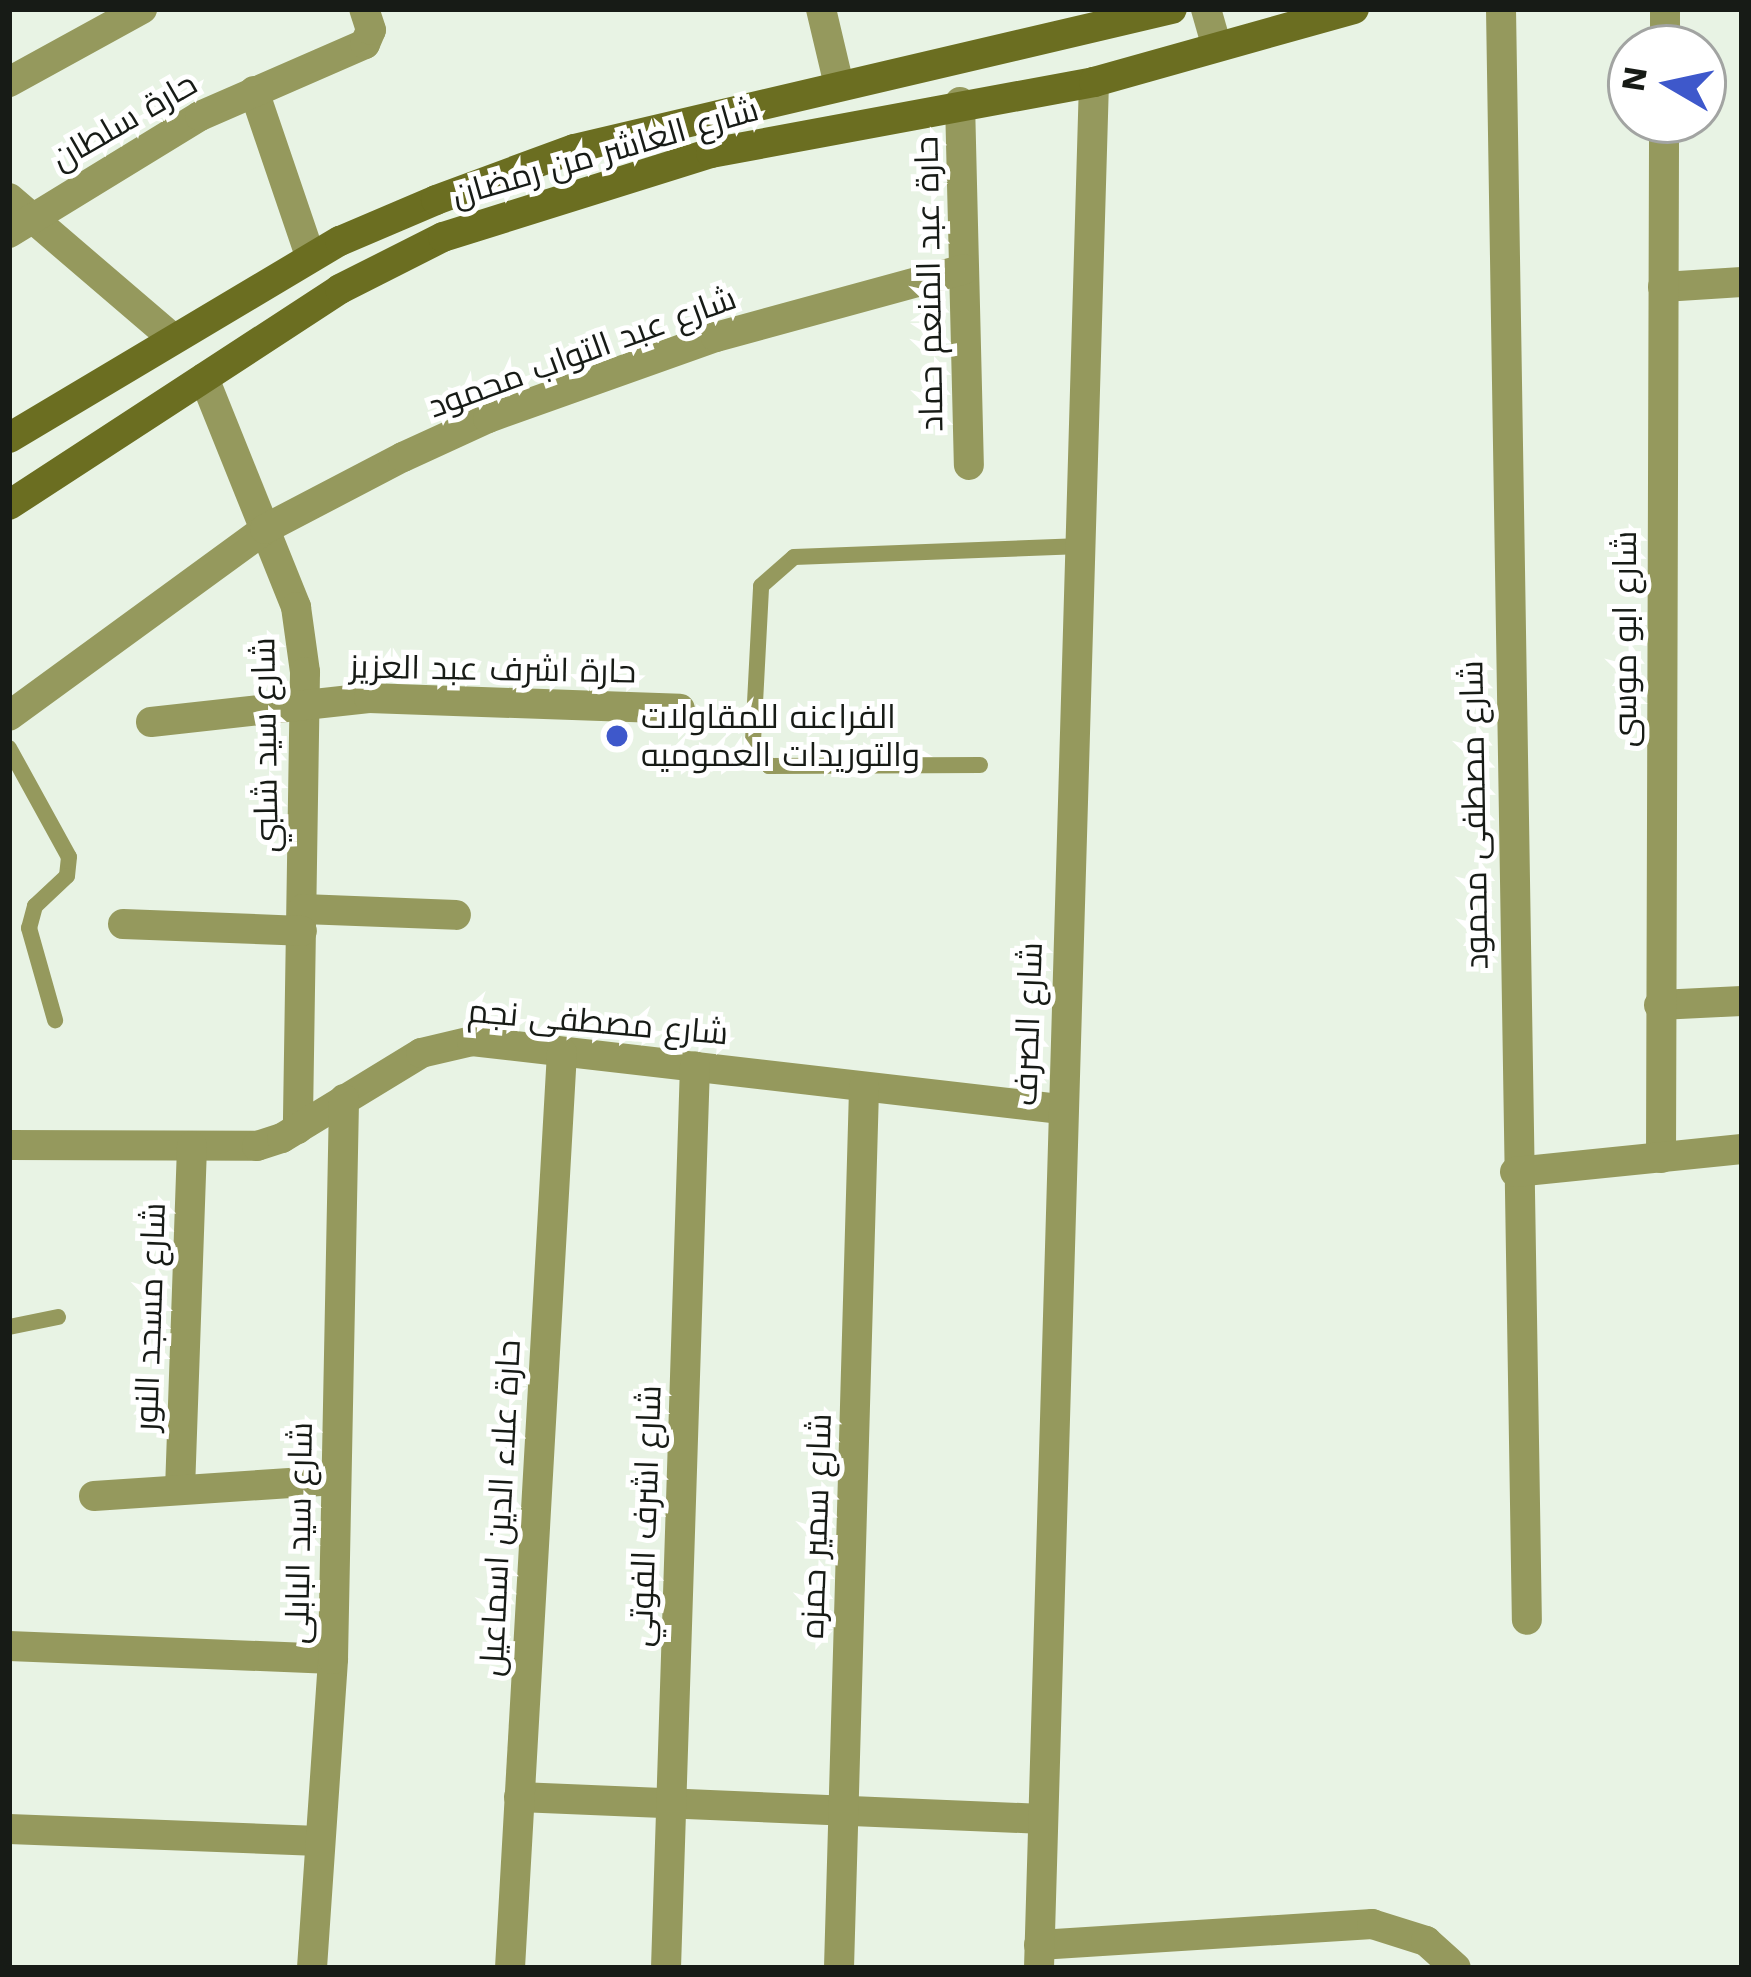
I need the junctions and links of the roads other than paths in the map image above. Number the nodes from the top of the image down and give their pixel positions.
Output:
1 (142, 9) edge
2 (341, 9) edge
3 (351, 9) edge
4 (364, 9) edge
5 (821, 9) edge
6 (1172, 9) edge
7 (1206, 9) edge
8 (1354, 9) edge
9 (1501, 9) edge
10 (1069, 21) edge
11 (1216, 45) junction
12 (9, 82) edge
13 (1094, 82) junction
14 (839, 85) junction
15 (254, 91) junction
16 (960, 101) junction
17 (1664, 144) edge
18 (16, 216) edge
19 (311, 258) junction
20 (964, 269) junction
21 (1742, 282) edge
22 (1663, 286) junction
23 (170, 336) junction
24 (205, 378) junction
25 (9, 438) edge
26 (969, 465) dead end
27 (9, 505) edge
28 (265, 529) junction
29 (1082, 546) junction
30 (305, 704) junction
31 (680, 709) dead end
32 (9, 716) edge
33 (151, 722) dead end
34 (9, 748) edge
35 (980, 765) dead end
36 (456, 915) dead end
37 (303, 920) junction
38 (123, 923) dead end
39 (1742, 1001) edge
40 (1659, 1005) junction
41 (55, 1020) dead end
42 (562, 1052) junction
43 (695, 1066) junction
44 (864, 1087) junction
45 (344, 1099) junction
46 (1061, 1109) junction
47 (298, 1129) junction
48 (9, 1145) edge
49 (192, 1146) junction
50 (1742, 1149) edge
51 (1660, 1157) junction
52 (1514, 1172) junction
53 (58, 1317) dead end
54 (9, 1327) edge
55 (335, 1480) junction
56 (180, 1490) junction
57 (94, 1496) dead end
58 (1527, 1620) dead end
59 (9, 1646) edge
60 (333, 1659) junction
61 (520, 1797) junction
62 (671, 1802) junction
63 (844, 1810) junction
64 (1043, 1819) junction
65 (9, 1829) edge
66 (319, 1841) junction
67 (1039, 1956) edge
68 (312, 1968) edge
69 (510, 1968) edge
70 (666, 1968) edge
71 (839, 1968) edge
72 (1456, 1968) edge

1 - 12 street
2 - 3 street
4 - 15 street, حارة سلطان
5 - 14 street
6 - 10 main road, شارع العاشر من رمضان
7 - 11 street
8 - 11 main road, شارع العاشر من رمضان
9 - 52 street, شارع مصطفى محمود
10 - 14 main road, شارع العاشر من رمضان
11 - 13 main road, شارع العاشر من رمضان
13 - 16 main road, شارع العاشر من رمضان
13 - 29 street, شارع الصرف
14 - 19 main road, شارع العاشر من رمضان
15 - 18 street, حارة سلطان
15 - 19 street
16 - 20 street, حارة عبد المنعم حماد
16 - 24 main road, شارع العاشر من رمضان
17 - 22 street, شارع ابو موسى
18 - 23 street
19 - 23 main road, شارع العاشر من رمضان
20 - 26 street, حارة عبد المنعم حماد
20 - 28 street, شارع عبد التواب محمود
21 - 22 street
22 - 40 street, شارع ابو موسى
23 - 25 main road, شارع العاشر من رمضان
24 - 27 main road, شارع العاشر من رمضان
24 - 28 street, شارع سيد شلبي
28 - 30 street, شارع سيد شلبي
28 - 32 street, شارع عبد التواب محمود
29 - 35 lane
29 - 46 street, شارع الصرف
30 - 31 street, حارة اشرف عبد العزيز
30 - 33 street, حارة اشرف عبد العزيز
30 - 37 street, شارع سيد شلبي
34 - 41 lane
36 - 37 street
37 - 38 street
37 - 47 street, شارع سيد شلبي
39 - 40 street
40 - 51 street, شارع ابو موسى
42 - 43 street, شارع مصطفى نجم
42 - 45 street, شارع مصطفى نجم
42 - 61 street, حارة علاء الدين اسماعيل
43 - 44 street, شارع مصطفى نجم
43 - 62 street, شارع اشرف الفوتي
44 - 46 street, شارع مصطفى نجم
44 - 63 street, شارع سمير حمزه
45 - 47 street, شارع مصطفى نجم
45 - 55 street, شارع سيد البابلى
46 - 64 street, شارع الصرف
47 - 49 street, شارع مصطفى نجم
48 - 49 street, شارع مصطفى نجم
49 - 56 street, شارع مسجد النور
50 - 51 street
51 - 52 street
52 - 58 street, شارع مصطفى محمود
53 - 54 lane
55 - 56 street
55 - 60 street, شارع سيد البابلى
56 - 57 street
59 - 60 street
60 - 66 street, شارع سيد البابلى
61 - 62 street
61 - 69 street, حارة علاء الدين اسماعيل
62 - 63 street
62 - 70 street, شارع اشرف الفوتي
63 - 64 street
63 - 71 street, شارع سمير حمزه
64 - 67 street, شارع الصرف
65 - 66 street
66 - 68 street, شارع سيد البابلى
67 - 72 street

